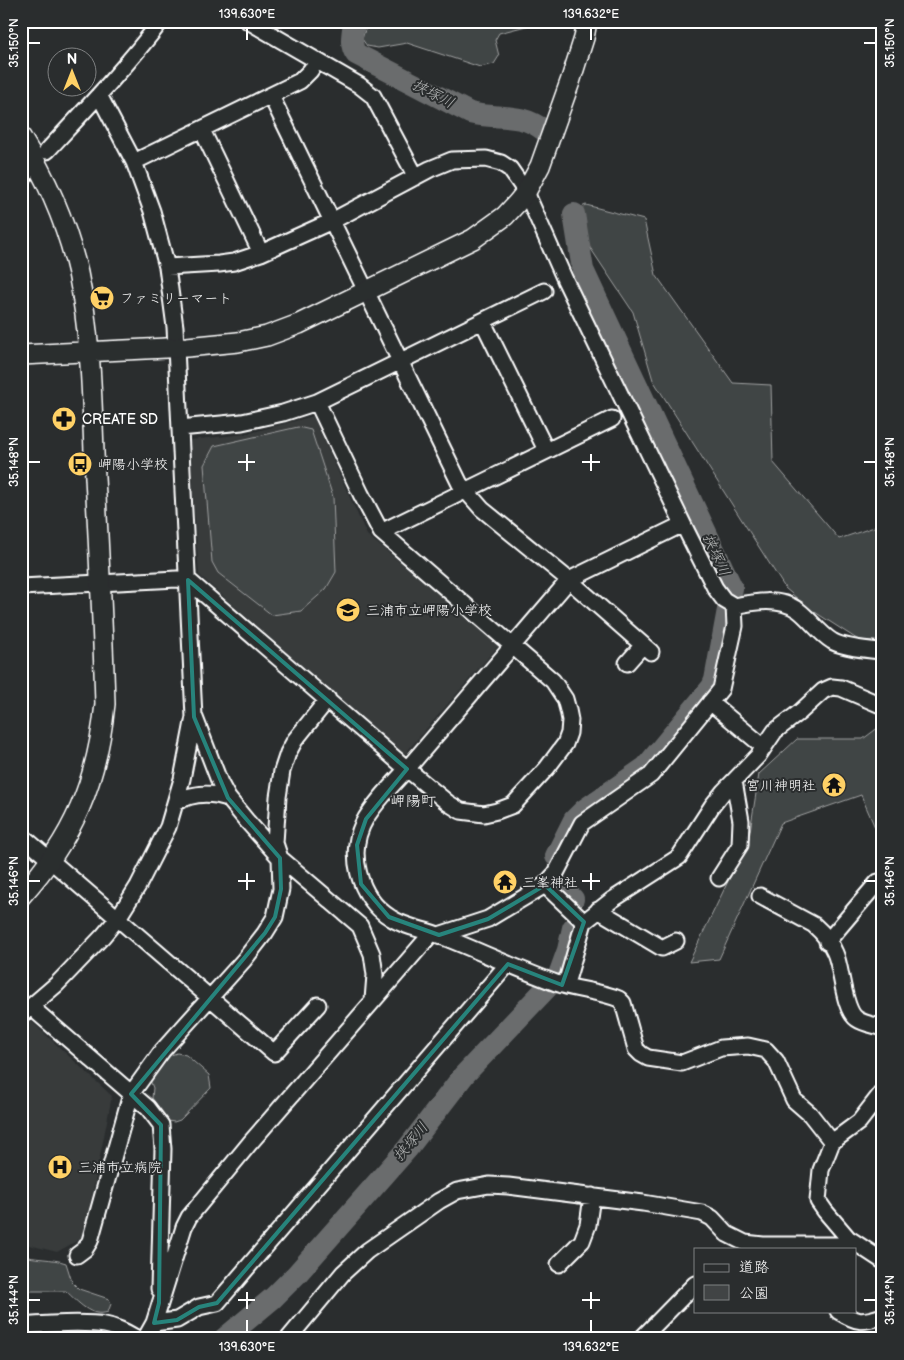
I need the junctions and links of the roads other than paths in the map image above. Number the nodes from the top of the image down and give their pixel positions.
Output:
1 (161, 21) edge
2 (248, 21) edge
3 (587, 21) edge
4 (318, 61) junction
5 (99, 95) junction
6 (271, 96) junction
7 (202, 130) junction
8 (21, 137) edge
9 (47, 151) dead end
10 (134, 162) junction
11 (416, 177) junction
12 (526, 192) junction
13 (332, 220) junction
14 (261, 253) junction
15 (167, 267) junction
16 (544, 291) dead end
17 (366, 292) junction
18 (483, 322) junction
19 (175, 347) junction
20 (88, 352) junction
21 (21, 355) edge
22 (400, 363) junction
23 (317, 402) junction
24 (612, 419) dead end
25 (180, 428) junction
26 (546, 450) junction
27 (465, 491) junction
28 (683, 524) junction
29 (381, 532) junction
30 (188, 580) junction
31 (569, 580) junction
32 (100, 583) junction
33 (21, 587) edge
34 (730, 604) junction
35 (512, 647) junction
36 (883, 655) edge
37 (628, 663) dead end
38 (328, 699) junction
39 (710, 702) junction
40 (883, 706) edge
41 (194, 717) junction
42 (764, 747) junction
43 (407, 769) junction
44 (734, 781) junction
45 (228, 798) junction
46 (175, 803) junction
47 (21, 835) edge
48 (280, 858) junction
49 (50, 861) junction
50 (719, 878) dead end
51 (878, 882) dead end
52 (545, 884) junction
53 (21, 896) edge
54 (760, 896) dead end
55 (598, 910) junction
56 (382, 912) junction
57 (118, 918) junction
58 (584, 922) junction
59 (360, 926) junction
60 (435, 934) junction
61 (676, 941) dead end
62 (827, 942) junction
63 (508, 964) junction
64 (556, 983) junction
65 (211, 998) junction
66 (373, 1000) junction
67 (318, 1005) dead end
68 (26, 1011) edge
69 (883, 1028) edge
70 (883, 1091) edge
71 (131, 1094) junction
72 (832, 1142) junction
73 (592, 1196) junction
74 (733, 1244) edge
75 (858, 1245) junction
76 (77, 1255) dead end
77 (883, 1261) edge
78 (560, 1264) dead end
79 (694, 1285) edge
80 (159, 1303) junction
81 (840, 1312) edge
82 (883, 1316) edge
83 (154, 1323) junction
84 (21, 1326) edge
85 (138, 1339) edge
86 (145, 1339) edge
87 (288, 1339) edge
88 (641, 1339) edge

1 - 5 street
2 - 4 street
3 - 12 street
4 - 6 street
4 - 11 street
5 - 9 street
5 - 10 street
6 - 7 street
6 - 13 street
7 - 10 street
7 - 14 street
8 - 20 street
10 - 15 street
11 - 12 street
11 - 13 street
12 - 17 street
12 - 28 street
13 - 14 street
13 - 17 street
14 - 15 street
15 - 19 street
16 - 18 street
17 - 19 street
17 - 22 street
18 - 22 street
18 - 26 street
19 - 20 street
19 - 25 street
20 - 21 street
20 - 32 street
22 - 23 street
22 - 27 street
23 - 25 street
23 - 29 street
24 - 26 street
25 - 30 street
26 - 27 street
27 - 29 street
27 - 31 street
28 - 31 street
28 - 34 street
29 - 35 street
30 - 32 street
30 - 38 street
30 - 41 street
31 - 35 street
31 - 37 street
32 - 33 street
32 - 49 street
34 - 36 street
34 - 39 street
35 - 43 street
35 - 43 street
38 - 43 street
38 - 48 street
39 - 42 street
39 - 52 street
40 - 42 street
41 - 45 street
41 - 46 street
42 - 44 street
43 - 56 street
44 - 50 street
44 - 55 street
45 - 46 street
45 - 48 street
46 - 57 street
47 - 49 street
48 - 59 street
48 - 65 street
49 - 53 street
49 - 57 street
51 - 62 street
52 - 58 street
52 - 60 street
54 - 62 street
55 - 58 street
55 - 61 street
56 - 59 street
56 - 60 street
57 - 65 street
57 - 68 street
58 - 64 street
59 - 66 street
60 - 63 street
60 - 66 street
62 - 69 street
63 - 64 street
63 - 83 street
64 - 72 street
65 - 67 street
65 - 71 street
66 - 80 street
68 - 71 street
70 - 72 street
71 - 76 street
71 - 80 street
72 - 75 street
73 - 74 street
73 - 78 street
73 - 87 street
74 - 75 street
75 - 77 street
79 - 88 street
80 - 83 street
81 - 82 street
83 - 86 street
84 - 85 street

